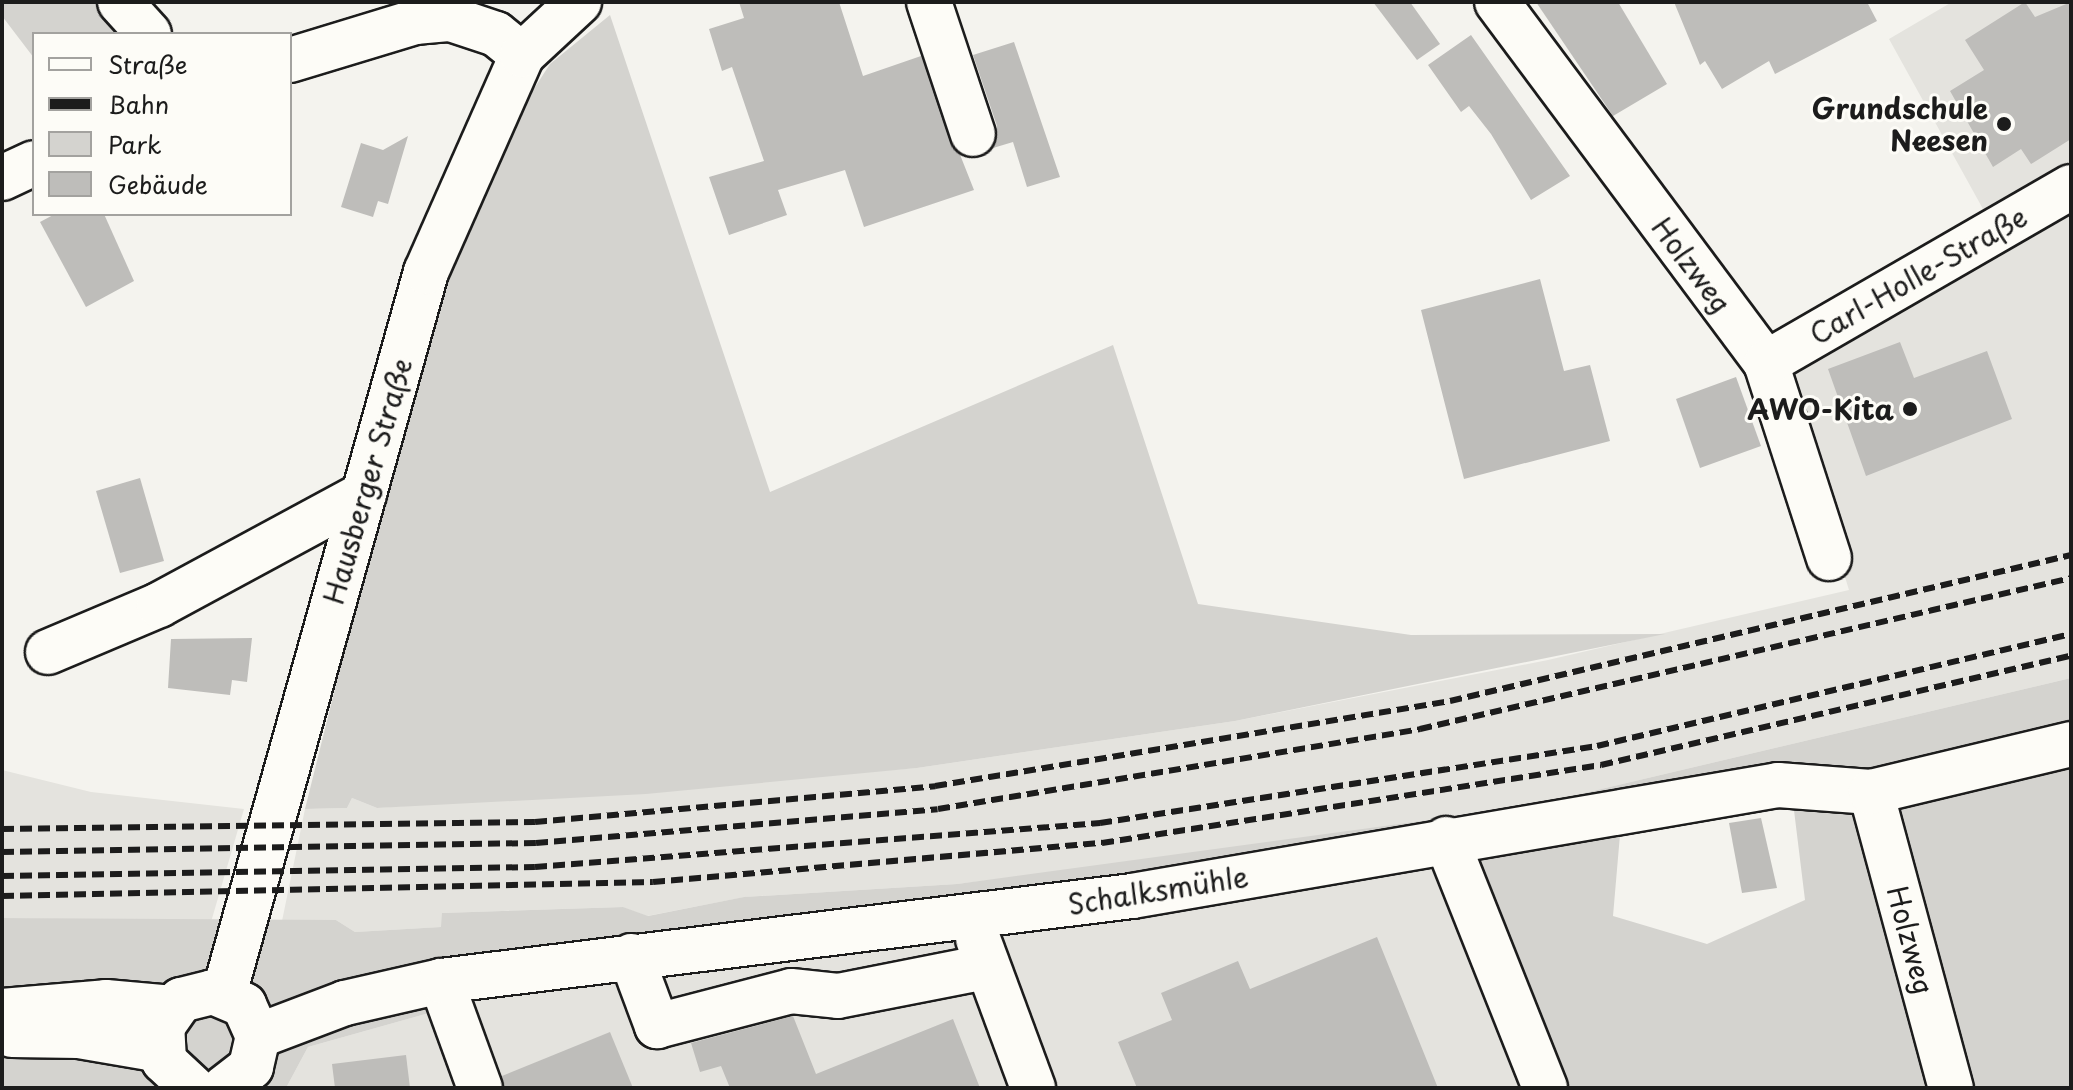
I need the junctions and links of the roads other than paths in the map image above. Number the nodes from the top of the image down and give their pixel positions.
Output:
1 (120, 2) edge
2 (579, 2) edge
3 (929, 2) edge
4 (1497, 2) edge
5 (147, 32) edge
6 (522, 55) junction
7 (292, 59) edge
8 (973, 134) dead end
9 (32, 164) edge
10 (2, 178) edge
11 (2071, 187) edge
12 (1766, 363) junction
13 (364, 494) junction
14 (1829, 558) dead end
15 (48, 652) dead end
16 (2071, 744) edge
17 (1871, 792) junction
18 (1446, 839) junction
19 (975, 917) junction
20 (631, 956) junction
21 (986, 967) junction
22 (441, 981) junction
23 (224, 994) junction
24 (173, 1008) junction
25 (2, 1011) edge
26 (2, 1035) edge
27 (258, 1036) junction
28 (177, 1077) edge
29 (224, 1088) edge
30 (480, 1088) edge
31 (1033, 1088) edge
32 (1545, 1088) edge
33 (1951, 1088) edge

1 - 5 street
2 - 6 street, Hausberger Straße
3 - 8 street
4 - 12 street, Holzweg
6 - 7 street
6 - 13 street, Hausberger Straße
9 - 10 street
11 - 12 street, Carl-Holle-Straße
12 - 14 street, Holzweg
13 - 15 street
13 - 23 street, Hausberger Straße
16 - 17 street, Schalksmühle
17 - 18 street, Schalksmühle
17 - 33 street, Holzweg
18 - 19 street, Schalksmühle
18 - 32 street
19 - 20 street, Schalksmühle
19 - 21 street
20 - 21 street
20 - 22 street, Schalksmühle
21 - 31 street
22 - 27 street, Schalksmühle
22 - 30 street
23 - 24 street
23 - 27 street
24 - 25 street
24 - 28 street
26 - 28 street
27 - 29 street

